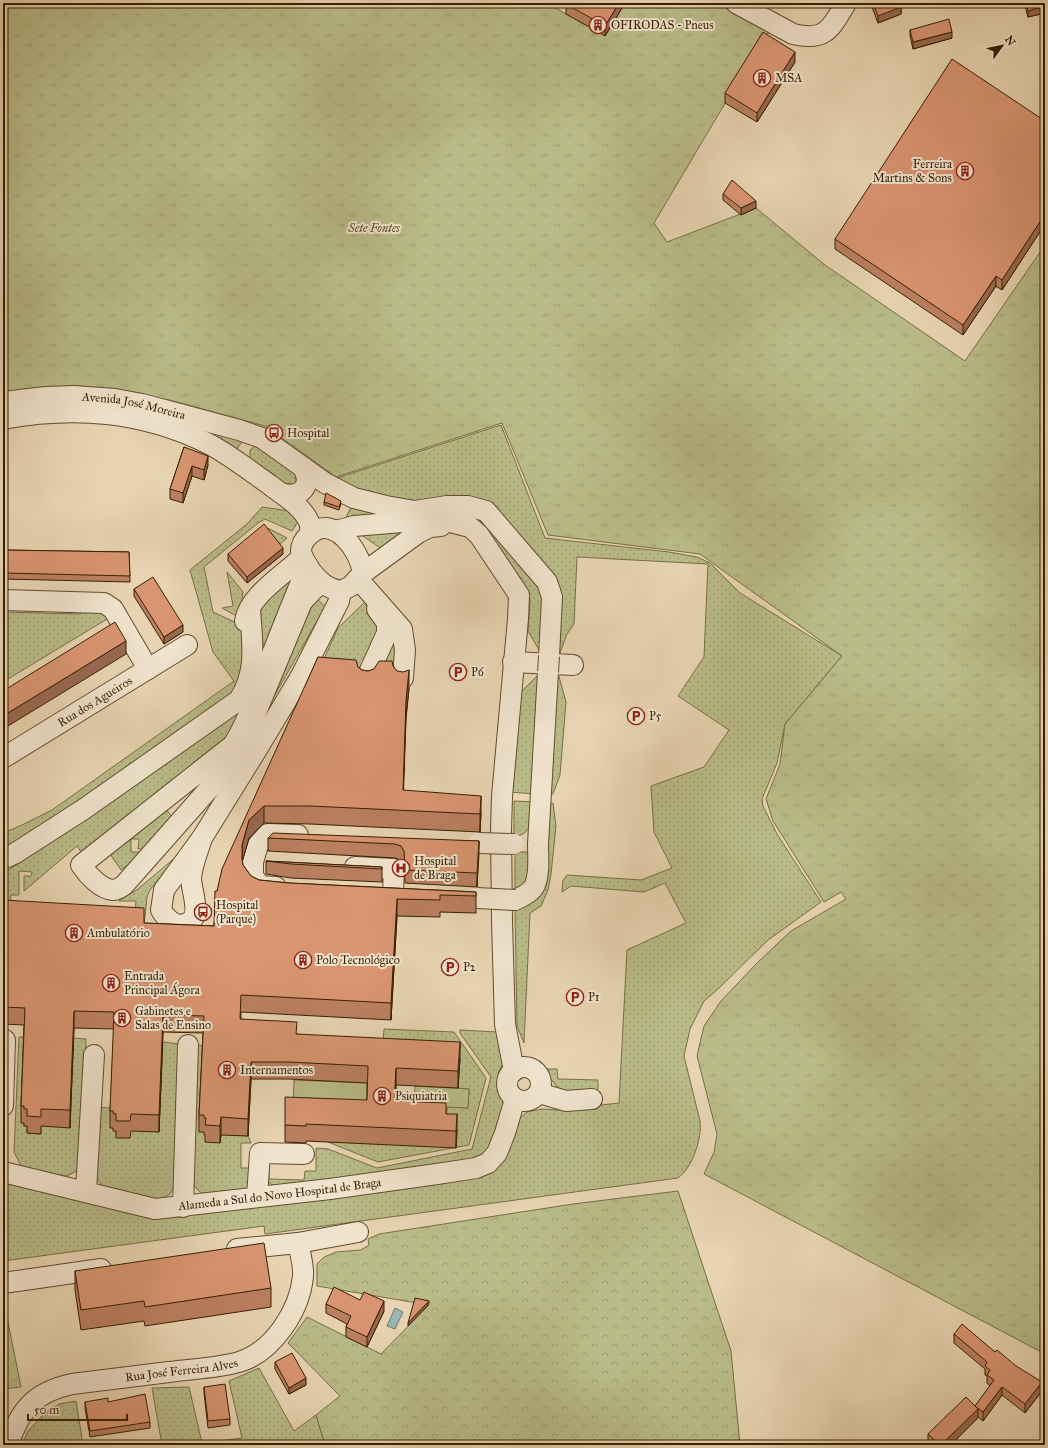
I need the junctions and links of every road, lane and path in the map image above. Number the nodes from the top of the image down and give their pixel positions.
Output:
1 (736, 3) edge
2 (846, 3) edge
3 (3, 402) edge
4 (3, 419) edge
5 (262, 438) junction
6 (241, 465) junction
7 (303, 467) junction
8 (325, 483) junction
9 (303, 489) junction
10 (281, 493) junction
11 (448, 522) junction
12 (334, 530) junction
13 (310, 534) junction
14 (305, 562) junction
15 (353, 582) junction
16 (322, 583) junction
17 (3, 600) edge
18 (188, 645) dead end
19 (513, 662) junction
20 (573, 665) dead end
21 (148, 669) junction
22 (367, 677) edge
23 (403, 678) edge
24 (3, 758) edge
25 (313, 837) edge
26 (202, 838) junction
27 (472, 843) edge
28 (538, 844) junction
29 (3, 859) edge
30 (341, 860) dead end
31 (298, 889) edge
32 (393, 893) edge
33 (469, 897) edge
34 (5, 1040) dead end
35 (188, 1045) dead end
36 (94, 1055) dead end
37 (514, 1071) junction
38 (539, 1093) junction
39 (516, 1099) junction
40 (592, 1099) dead end
41 (3, 1106) edge
42 (304, 1154) dead end
43 (3, 1172) edge
44 (86, 1191) junction
45 (257, 1198) junction
46 (183, 1206) junction
47 (358, 1232) dead end
48 (298, 1243) junction
49 (216, 1252) edge
50 (118, 1267) edge
51 (3, 1283) edge
52 (8, 1445) edge

1 - 2 street
3 - 5 street, Avenida José Moreira
4 - 6 street, Avenida José Moreira
5 - 6 street
5 - 7 street, Avenida José Moreira
6 - 10 street, Avenida José Moreira
7 - 8 street, Avenida José Moreira
7 - 9 street
8 - 9 street
8 - 28 street, Avenida José Moreira
9 - 10 street
9 - 12 street
10 - 13 street, Avenida José Moreira
11 - 12 street
11 - 15 street
11 - 19 street
12 - 13 street
12 - 15 street
13 - 14 street
14 - 16 street
14 - 16 street
14 - 29 street
15 - 16 street
15 - 22 street
15 - 23 street
15 - 26 street
17 - 21 street
18 - 21 street, Rua dos Agueiros
19 - 20 street
19 - 37 street
21 - 24 street, Rua dos Agueiros
25 - 31 street
26 - 26 street
27 - 28 street, bridge
28 - 33 street, Avenida José Moreira, bridge
30 - 32 street
34 - 41 street
35 - 46 street
36 - 44 street
37 - 38 street
37 - 39 street
38 - 39 street
38 - 40 street
39 - 45 street, Alameda a Sul do Novo Hospital de Braga
42 - 45 street
43 - 44 street, Alameda a Sul do Novo Hospital de Braga
44 - 46 street, Alameda a Sul do Novo Hospital de Braga
45 - 46 street, Alameda a Sul do Novo Hospital de Braga
47 - 48 street
48 - 49 street
48 - 52 street, Rua José Ferreira Alves
50 - 51 street

